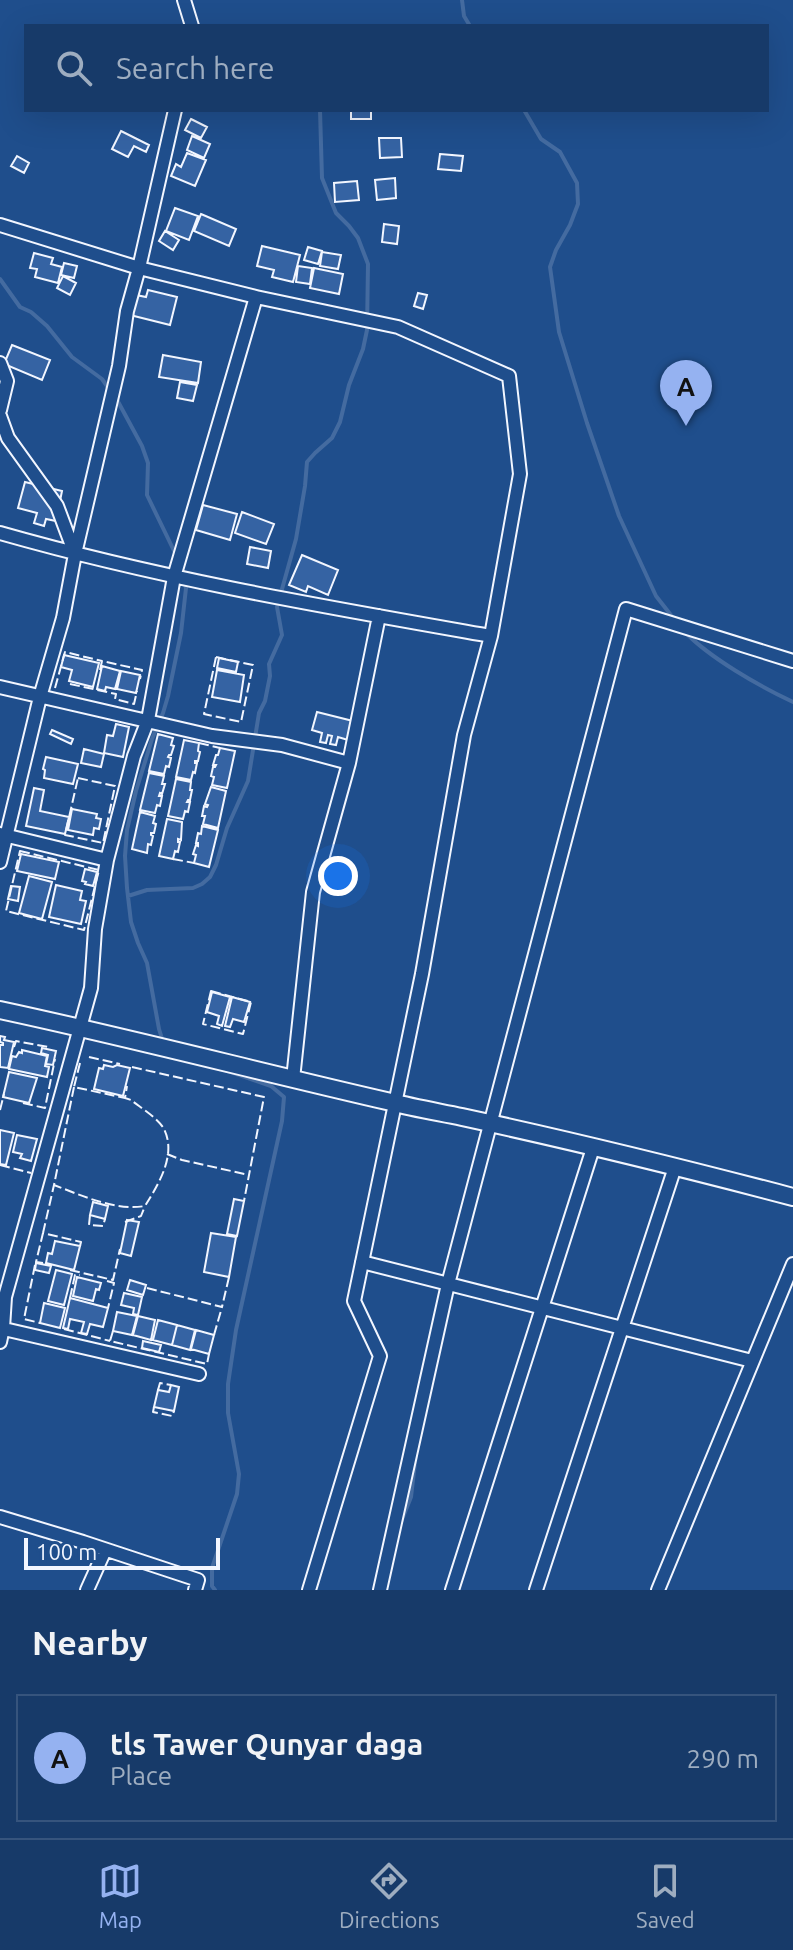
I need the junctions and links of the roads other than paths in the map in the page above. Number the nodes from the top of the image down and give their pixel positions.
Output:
1 (184, 0) edge
2 (191, 24) edge
3 (175, 112) edge
4 (0, 225) edge
5 (139, 268) junction
6 (256, 297) junction
7 (0, 363) edge
8 (0, 410) edge
9 (0, 416) edge
10 (0, 533) edge
11 (75, 554) junction
12 (174, 577) junction
13 (379, 616) junction
14 (491, 636) junction
15 (793, 661) edge
16 (0, 687) edge
17 (40, 697) junction
18 (148, 720) junction
19 (349, 763) junction
20 (3, 835) edge
21 (107, 860) junction
22 (0, 862) edge
23 (0, 1010) edge
24 (79, 1027) junction
25 (293, 1079) junction
26 (395, 1104) junction
27 (491, 1124) junction
28 (593, 1148) junction
29 (675, 1167) junction
30 (793, 1197) edge
31 (362, 1262) junction
32 (793, 1264) edge
33 (448, 1284) junction
34 (542, 1308) junction
35 (2, 1328) edge
36 (623, 1328) junction
37 (0, 1342) edge
38 (752, 1361) junction
39 (199, 1374) dead end
40 (0, 1517) edge
41 (105, 1550) junction
42 (87, 1590) edge
43 (195, 1590) edge
44 (309, 1590) edge
45 (380, 1590) edge
46 (452, 1590) edge
47 (536, 1590) edge
48 (658, 1590) edge

1 - 2 street
3 - 5 street
4 - 5 street
5 - 6 street
5 - 11 street
6 - 12 street
6 - 14 street
7 - 8 street
9 - 11 street
10 - 11 street
11 - 12 street
11 - 17 street
12 - 13 street
12 - 18 street
13 - 14 street
13 - 19 street
14 - 26 street
15 - 27 street
16 - 17 street
17 - 18 street
17 - 20 street
18 - 19 street
18 - 21 street
19 - 25 street
20 - 21 street
20 - 22 street
21 - 24 street
23 - 24 street
24 - 25 street
24 - 35 street
25 - 26 street
26 - 27 street
26 - 31 street
27 - 28 street
27 - 33 street
28 - 29 street
28 - 34 street
29 - 30 street
29 - 36 street
31 - 33 street
31 - 44 street
32 - 38 street
33 - 34 street
33 - 45 street
34 - 36 street
34 - 46 street
35 - 37 street
35 - 39 street
36 - 38 street
36 - 47 street
38 - 48 street
40 - 41 street
41 - 42 street
41 - 43 street

